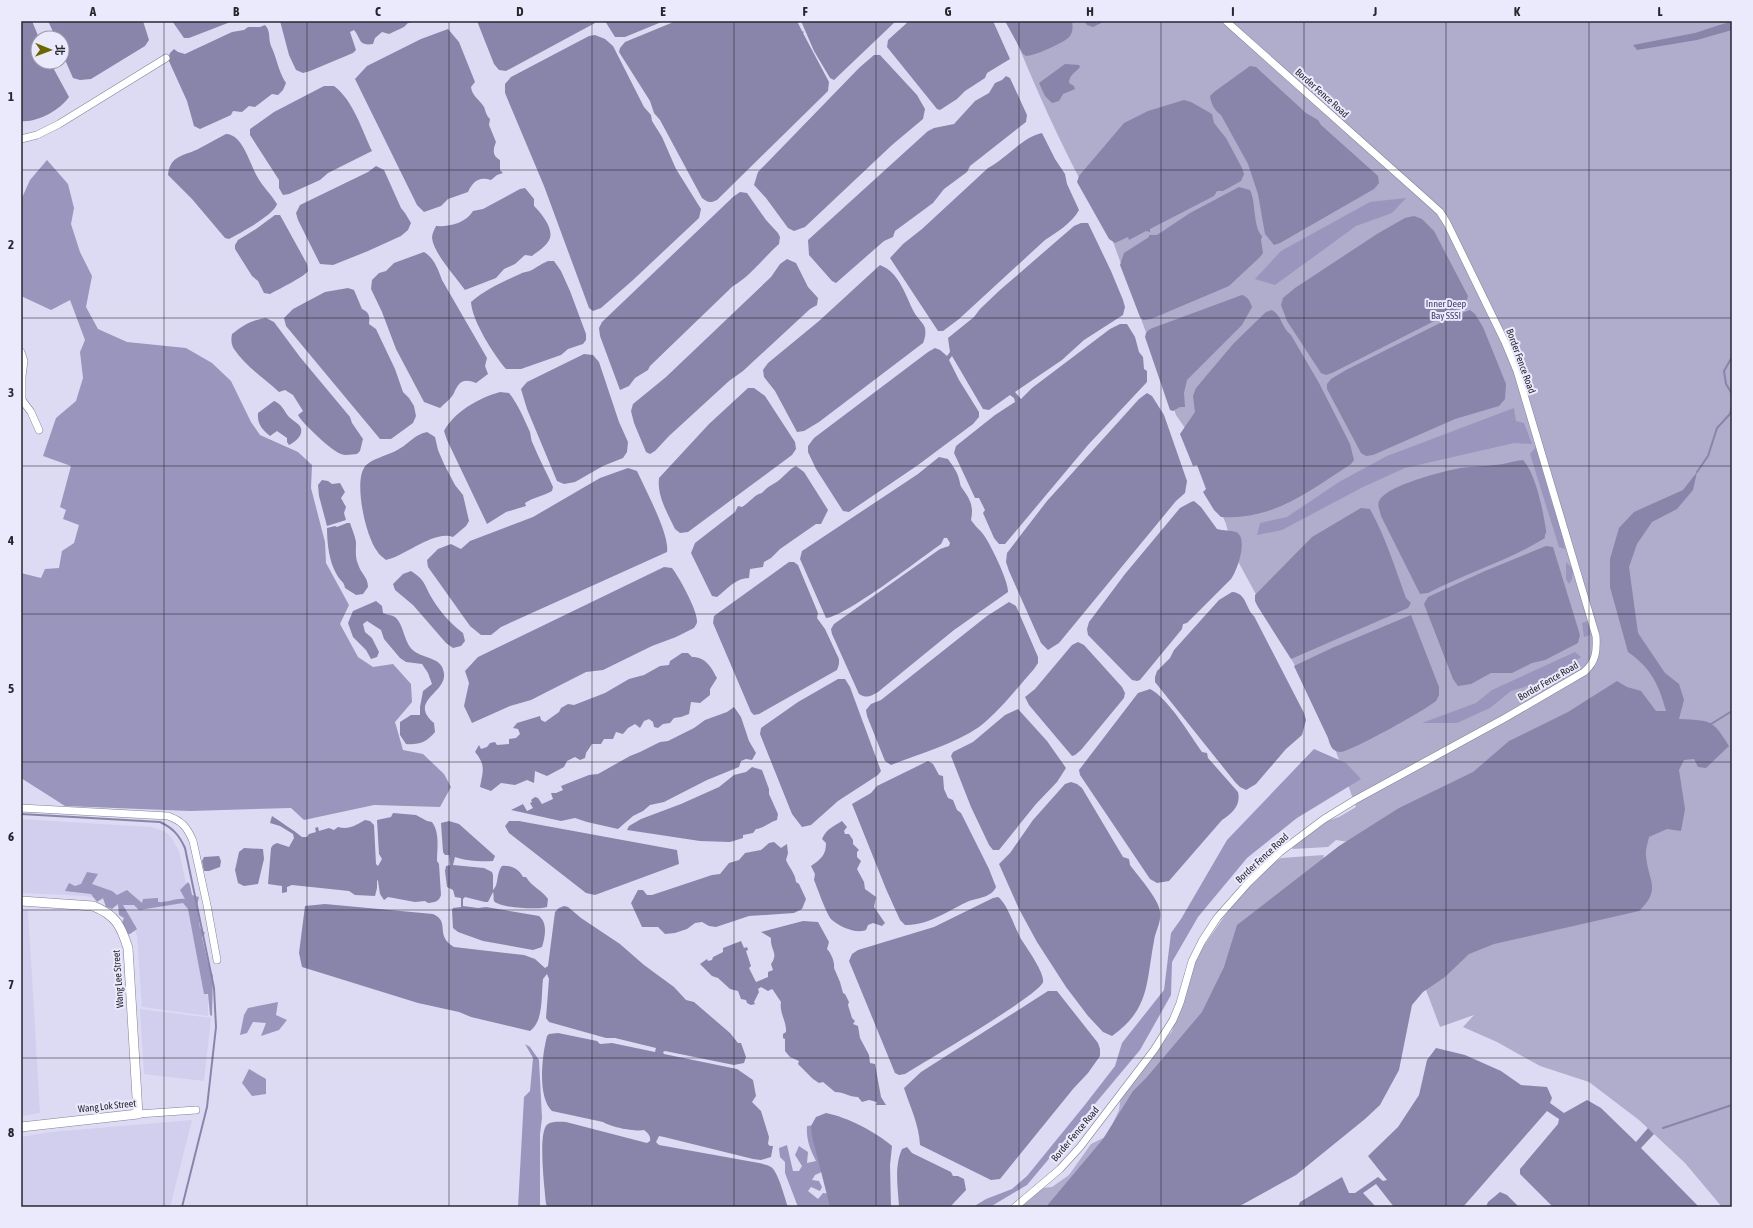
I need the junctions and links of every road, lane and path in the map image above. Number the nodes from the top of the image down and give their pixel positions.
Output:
1 (1226, 21) edge
2 (166, 58) dead end
3 (21, 139) edge
4 (21, 352) edge
5 (39, 430) dead end
6 (21, 808) edge
7 (21, 901) edge
8 (217, 960) dead end
9 (196, 1110) dead end
10 (138, 1114) junction
11 (21, 1127) edge
12 (1015, 1207) edge

1 - 12 street, Border Fence Road
2 - 3 street
4 - 5 street
6 - 8 street
7 - 10 street, Wang Lee Street
9 - 10 street, Wang Lok Street
10 - 11 street, Wang Lok Street

